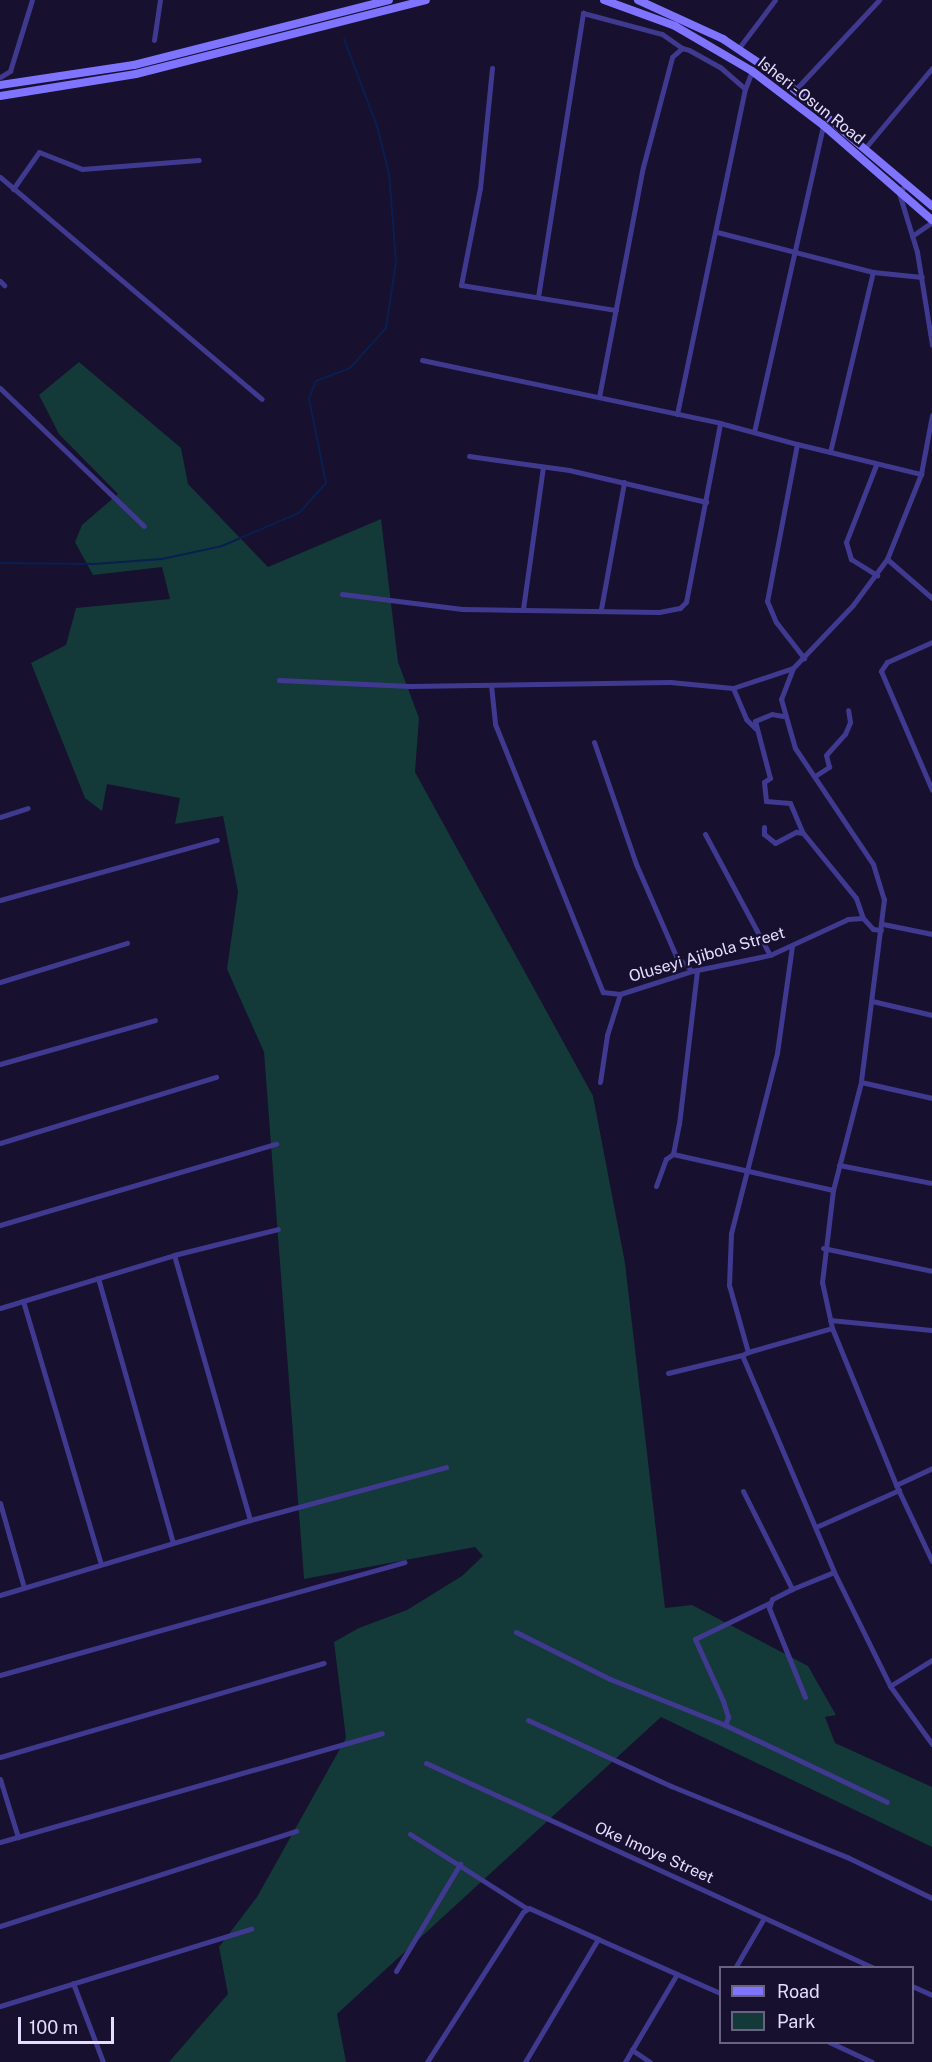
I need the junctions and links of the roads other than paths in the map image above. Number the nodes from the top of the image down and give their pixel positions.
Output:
1 (32, 0) edge
2 (160, 0) edge
3 (389, 0) edge
4 (426, 0) edge
5 (604, 0) edge
6 (638, 0) edge
7 (774, 0) edge
8 (879, 0) edge
9 (154, 40) dead end
10 (682, 48) junction
11 (738, 49) junction
12 (492, 68) dead end
13 (932, 68) edge
14 (752, 71) junction
15 (0, 77) edge
16 (0, 85) edge
17 (745, 89) junction
18 (796, 89) junction
19 (0, 96) edge
20 (823, 125) junction
21 (866, 147) junction
22 (199, 160) dead end
23 (0, 177) edge
24 (906, 184) junction
25 (12, 189) junction
26 (899, 193) junction
27 (932, 206) edge
28 (932, 221) edge
29 (717, 232) junction
30 (912, 236) junction
31 (794, 255) junction
32 (873, 272) junction
33 (922, 277) junction
34 (538, 297) junction
35 (616, 310) junction
36 (932, 345) edge
37 (422, 360) dead end
38 (0, 388) edge
39 (599, 397) junction
40 (262, 399) dead end
41 (676, 414) junction
42 (932, 415) edge
43 (720, 423) junction
44 (754, 432) junction
45 (797, 444) junction
46 (830, 452) junction
47 (469, 456) dead end
48 (876, 465) junction
49 (543, 466) junction
50 (921, 474) junction
51 (624, 482) junction
52 (706, 502) junction
53 (144, 526) dead end
54 (887, 559) junction
55 (877, 575) junction
56 (342, 594) dead end
57 (932, 598) edge
58 (523, 609) junction
59 (601, 609) junction
60 (932, 642) edge
61 (804, 658) junction
62 (793, 668) junction
63 (279, 680) dead end
64 (491, 685) junction
65 (734, 688) junction
66 (848, 710) dead end
67 (783, 716) junction
68 (755, 728) junction
69 (594, 742) dead end
70 (815, 776) junction
71 (932, 790) edge
72 (28, 808) dead end
73 (0, 817) edge
74 (764, 827) dead end
75 (803, 833) junction
76 (705, 834) dead end
77 (217, 840) dead end
78 (0, 900) edge
79 (863, 918) junction
80 (882, 927) junction
81 (932, 934) edge
82 (127, 943) dead end
83 (792, 946) junction
84 (770, 954) junction
85 (694, 970) junction
86 (0, 982) edge
87 (620, 994) junction
88 (872, 1001) junction
89 (932, 1015) edge
90 (155, 1020) dead end
91 (0, 1064) edge
92 (216, 1077) dead end
93 (600, 1082) dead end
94 (861, 1082) junction
95 (932, 1098) edge
96 (0, 1143) edge
97 (276, 1143) dead end
98 (673, 1154) junction
99 (839, 1165) junction
100 (746, 1168) junction
101 (932, 1183) edge
102 (656, 1186) dead end
103 (833, 1190) junction
104 (0, 1226) edge
105 (278, 1229) dead end
106 (823, 1248) junction
107 (174, 1255) junction
108 (932, 1271) edge
109 (98, 1278) junction
110 (23, 1301) junction
111 (0, 1308) edge
112 (830, 1320) junction
113 (832, 1328) junction
114 (932, 1330) edge
115 (745, 1353) junction
116 (668, 1373) dead end
117 (446, 1467) dead end
118 (932, 1468) edge
119 (898, 1488) junction
120 (743, 1491) dead end
121 (0, 1503) edge
122 (250, 1520) junction
123 (816, 1527) junction
124 (173, 1543) junction
125 (932, 1561) edge
126 (405, 1562) dead end
127 (101, 1564) junction
128 (834, 1572) junction
129 (24, 1588) junction
130 (792, 1589) junction
131 (0, 1595) edge
132 (769, 1603) junction
133 (516, 1632) dead end
134 (932, 1660) edge
135 (324, 1663) dead end
136 (0, 1675) edge
137 (890, 1686) junction
138 (805, 1697) dead end
139 (528, 1720) dead end
140 (725, 1725) junction
141 (382, 1733) dead end
142 (932, 1744) edge
143 (0, 1757) edge
144 (426, 1763) dead end
145 (0, 1779) edge
146 (886, 1802) dead end
147 (296, 1831) dead end
148 (410, 1834) dead end
149 (18, 1837) junction
150 (0, 1842) edge
151 (460, 1864) junction
152 (932, 1898) edge
153 (526, 1908) junction
154 (765, 1918) junction
155 (0, 1926) edge
156 (251, 1929) dead end
157 (598, 1939) junction
158 (736, 1966) edge
159 (869, 1966) edge
160 (396, 1971) dead end
161 (677, 1974) junction
162 (73, 1983) junction
163 (914, 1987) edge
164 (719, 1992) edge
165 (932, 1995) edge
166 (0, 2006) edge
167 (831, 2044) edge
168 (632, 2050) junction
169 (103, 2062) edge
170 (427, 2062) edge
171 (525, 2062) edge
172 (625, 2062) edge
173 (650, 2062) edge
174 (873, 2062) edge

1 - 15 street
2 - 9 street
3 - 16 main road
4 - 19 main road
5 - 14 main road, Isheri - Osun Road
6 - 11 main road
7 - 11 street
8 - 18 street
10 - 17 street
10 - 34 street
10 - 35 street
11 - 18 main road
12 - 34 street
13 - 21 street
14 - 17 street
14 - 20 main road, Isheri - Osun Road
17 - 29 street
18 - 21 main road
20 - 26 main road, Isheri - Osun Road
20 - 31 street
21 - 24 main road
22 - 25 street
23 - 25 street
24 - 26 street
24 - 27 main road
25 - 40 street
26 - 28 main road, Isheri - Osun Road
26 - 30 street
28 - 30 street
29 - 31 street
29 - 41 street
30 - 33 street
31 - 32 street
31 - 44 street
32 - 33 street
32 - 46 street
33 - 36 street
34 - 35 street
35 - 39 street
37 - 39 street
38 - 53 street
39 - 41 street
41 - 43 street
42 - 50 street
43 - 44 street
43 - 52 street
44 - 45 street
45 - 46 street
45 - 61 street
46 - 48 street
47 - 49 street
48 - 50 street
48 - 55 street
49 - 51 street
49 - 58 street
50 - 54 street
51 - 52 street
51 - 59 street
52 - 59 street
54 - 55 street
54 - 57 street
55 - 61 street
56 - 58 street
58 - 59 street
60 - 71 street
61 - 62 street
62 - 65 street
62 - 67 street
63 - 64 street
64 - 65 street
64 - 87 street, Oluseyi Ajibola Street
65 - 68 street
66 - 70 street
67 - 68 street
67 - 70 street
68 - 75 street
69 - 85 street
70 - 80 street
72 - 73 street
74 - 75 street
75 - 79 street
76 - 84 street
77 - 78 street
79 - 80 street
79 - 83 street, Oluseyi Ajibola Street
80 - 81 street
80 - 88 street
82 - 86 street
83 - 84 street, Oluseyi Ajibola Street
83 - 100 street
84 - 85 street, Oluseyi Ajibola Street
85 - 87 street, Oluseyi Ajibola Street
85 - 98 street
87 - 93 street
88 - 89 street
88 - 94 street
90 - 91 street
92 - 96 street
94 - 95 street
94 - 99 street
97 - 104 street
98 - 100 street
98 - 102 street
99 - 101 street
99 - 103 street
100 - 103 street
100 - 115 street
103 - 106 street
105 - 107 street
106 - 108 street
106 - 112 street
107 - 109 street
107 - 122 street
109 - 110 street
109 - 124 street
110 - 111 street
110 - 127 street
112 - 113 street
112 - 114 street
113 - 115 street
113 - 119 street
115 - 116 street
115 - 123 street
117 - 122 street
118 - 119 street
119 - 123 street
119 - 125 street
120 - 130 street
121 - 129 street
122 - 124 street
123 - 128 street
124 - 127 street
126 - 136 street
127 - 129 street
128 - 130 street
128 - 137 street
129 - 131 street
130 - 132 street
132 - 138 street
132 - 140 street
133 - 140 street
134 - 137 street
135 - 143 street
137 - 142 street
139 - 152 street
140 - 146 street
141 - 149 street
144 - 154 street, Oke Imoye Street
145 - 149 street
147 - 155 street
148 - 151 street
149 - 150 street
151 - 153 street
151 - 160 street
153 - 157 street
153 - 170 street
154 - 158 street
154 - 159 street, Oke Imoye Street
156 - 162 street
157 - 161 street
157 - 171 street
161 - 164 street
161 - 168 street
162 - 166 street
162 - 169 street
163 - 165 street
167 - 174 street
168 - 172 street
168 - 173 street

